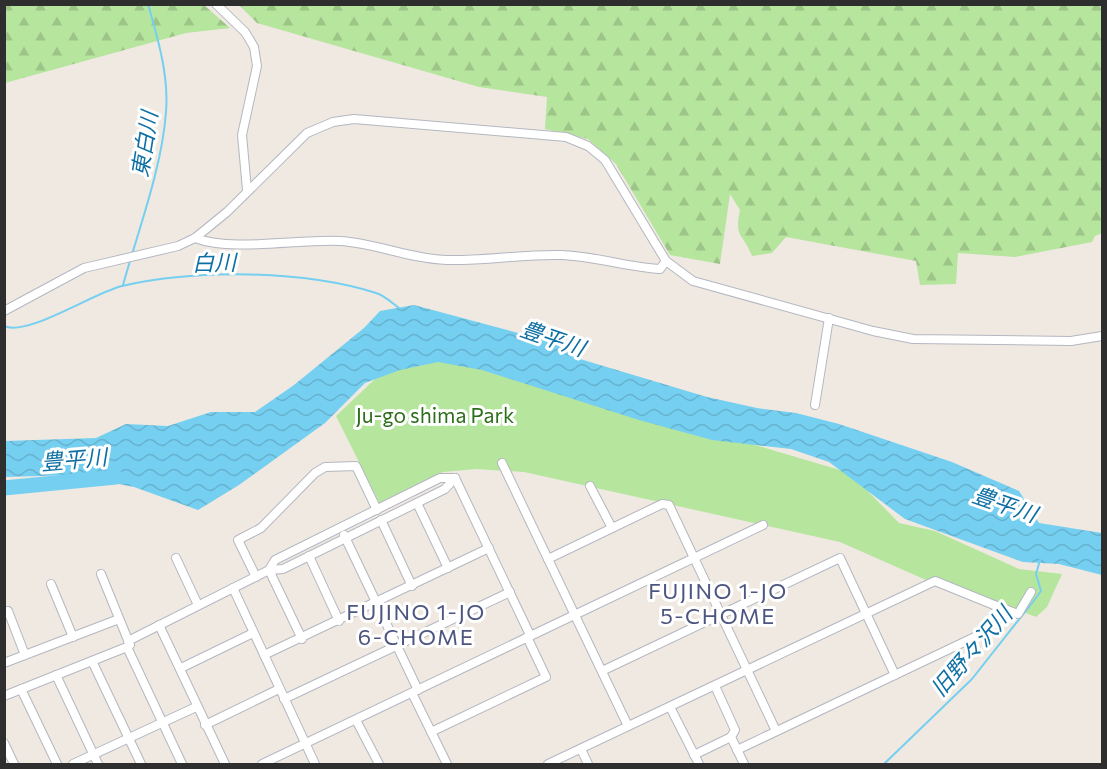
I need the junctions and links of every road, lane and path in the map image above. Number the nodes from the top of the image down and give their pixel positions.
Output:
1 (216, 4) edge
2 (247, 190) junction
3 (195, 238) junction
4 (666, 261) junction
5 (4, 311) edge
6 (829, 318) junction
7 (1102, 336) edge
8 (815, 405) dead end
9 (502, 463) dead end
10 (455, 478) junction
11 (590, 486) dead end
12 (417, 502) junction
13 (377, 510) junction
14 (381, 520) junction
15 (763, 525) dead end
16 (340, 528) junction
17 (612, 528) junction
18 (345, 538) junction
19 (489, 548) junction
20 (309, 556) junction
21 (176, 558) dead end
22 (694, 558) junction
23 (548, 559) junction
24 (448, 568) junction
25 (269, 570) junction
26 (101, 574) dead end
27 (256, 577) junction
28 (51, 584) dead end
29 (412, 586) junction
30 (233, 588) junction
31 (510, 592) junction
32 (1031, 592) dead end
33 (376, 603) junction
34 (198, 604) junction
35 (999, 607) junction
36 (4, 612) edge
37 (866, 613) junction
38 (575, 614) junction
39 (721, 614) junction
40 (119, 619) junction
41 (339, 621) junction
42 (159, 625) junction
43 (254, 633) junction
44 (529, 636) junction
45 (73, 637) junction
46 (302, 639) junction
47 (127, 644) junction
48 (397, 647) junction
49 (25, 655) junction
50 (264, 655) junction
51 (92, 661) junction
52 (4, 663) edge
53 (181, 668) junction
54 (747, 669) junction
55 (602, 671) junction
56 (56, 675) junction
57 (895, 675) junction
58 (715, 686) junction
59 (21, 689) junction
60 (279, 689) junction
61 (415, 692) junction
62 (4, 696) edge
63 (284, 699) junction
64 (670, 706) junction
65 (196, 707) junction
66 (356, 720) junction
67 (162, 723) junction
68 (205, 725) junction
69 (628, 726) junction
70 (776, 731) junction
71 (431, 732) junction
72 (731, 737) junction
73 (129, 739) junction
74 (4, 744) edge
75 (306, 744) junction
76 (581, 749) junction
77 (737, 750) junction
78 (94, 755) junction
79 (694, 755) junction
80 (14, 765) edge
81 (57, 765) edge
82 (74, 765) edge
83 (98, 765) edge
84 (141, 765) edge
85 (182, 765) edge
86 (225, 765) edge
87 (262, 765) edge
88 (315, 765) edge
89 (379, 765) edge
90 (447, 765) edge
91 (548, 765) edge
92 (588, 765) edge
93 (699, 765) edge
94 (744, 765) edge

1 - 2 street
2 - 3 street
2 - 4 street
3 - 4 street
3 - 5 street
4 - 6 street
6 - 7 street
6 - 8 street
9 - 23 street
10 - 12 street
10 - 13 street
10 - 19 street
11 - 17 street
12 - 14 street
12 - 24 street
13 - 16 street
13 - 27 street
14 - 18 street
14 - 29 street
15 - 22 street
16 - 18 street
16 - 25 street
17 - 22 street
17 - 23 street
18 - 20 street
18 - 33 street
19 - 24 street
19 - 31 street
20 - 25 street
20 - 41 street
21 - 34 street
22 - 38 street
22 - 39 street
23 - 38 street
24 - 29 street
25 - 27 street
25 - 46 street
26 - 40 street
27 - 30 street
28 - 45 street
29 - 33 street
30 - 34 street
30 - 43 street
31 - 44 street
31 - 48 street
32 - 35 street
33 - 41 street
33 - 48 street
34 - 42 street
35 - 37 street
35 - 57 street
36 - 49 street
37 - 39 street
37 - 54 street
37 - 57 street
38 - 44 street
38 - 55 street
39 - 54 street
39 - 55 street
40 - 45 street
40 - 47 street
41 - 46 street
42 - 47 street
42 - 53 street
43 - 50 street
43 - 53 street
44 - 61 street
44 - 71 street
45 - 49 street
46 - 50 street
47 - 51 street
47 - 67 street
48 - 61 street
48 - 63 street
49 - 52 street
50 - 60 street
51 - 56 street
51 - 73 street
53 - 65 street
54 - 58 street
54 - 70 street
55 - 69 street
56 - 59 street
56 - 78 street
57 - 70 street
58 - 64 street
58 - 72 street
59 - 62 street
59 - 81 street
60 - 63 street
60 - 68 street
61 - 66 street
61 - 71 street
63 - 75 street
64 - 69 street
64 - 79 street
65 - 67 street
65 - 68 street
66 - 75 street
66 - 89 street
67 - 73 street
67 - 85 street
68 - 86 street
69 - 76 street
70 - 77 street
71 - 90 street
72 - 77 street
72 - 79 street
73 - 78 street
73 - 84 street
74 - 80 street
75 - 87 street
75 - 88 street
76 - 91 street
76 - 92 street
77 - 94 street
78 - 82 street
78 - 83 street
79 - 93 street

